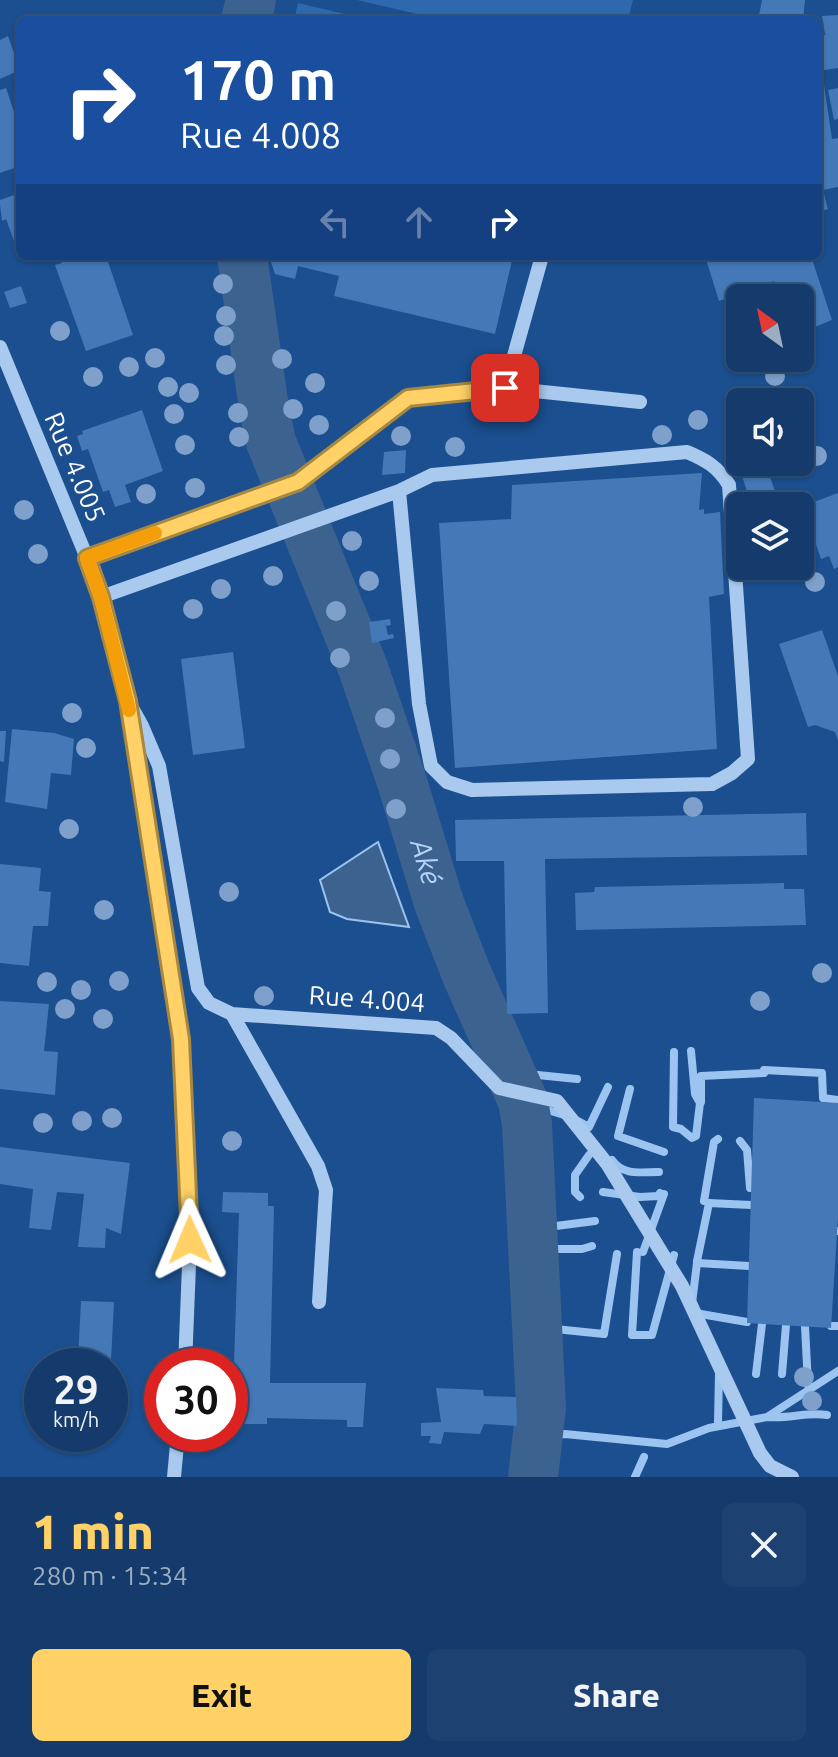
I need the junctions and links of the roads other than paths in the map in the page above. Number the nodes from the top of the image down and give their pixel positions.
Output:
1 (541, 260) edge
2 (0, 347) edge
3 (505, 388) junction
4 (640, 402) dead end
5 (399, 491) junction
6 (87, 558) junction
7 (101, 597) junction
8 (128, 701) junction
9 (232, 1014) junction
10 (319, 1302) dead end
11 (186, 1348) edge
12 (176, 1452) edge
13 (174, 1477) edge
14 (792, 1477) edge

1 - 3 street
2 - 6 street, Rue 4.005
3 - 4 street
3 - 6 street
5 - 5 street
5 - 7 street
6 - 7 street, Rue 4.005
7 - 8 street, Rue 4.005
8 - 9 street
8 - 11 street, Rue 4.005
9 - 10 street
9 - 14 street, Rue 4.004
12 - 13 street

